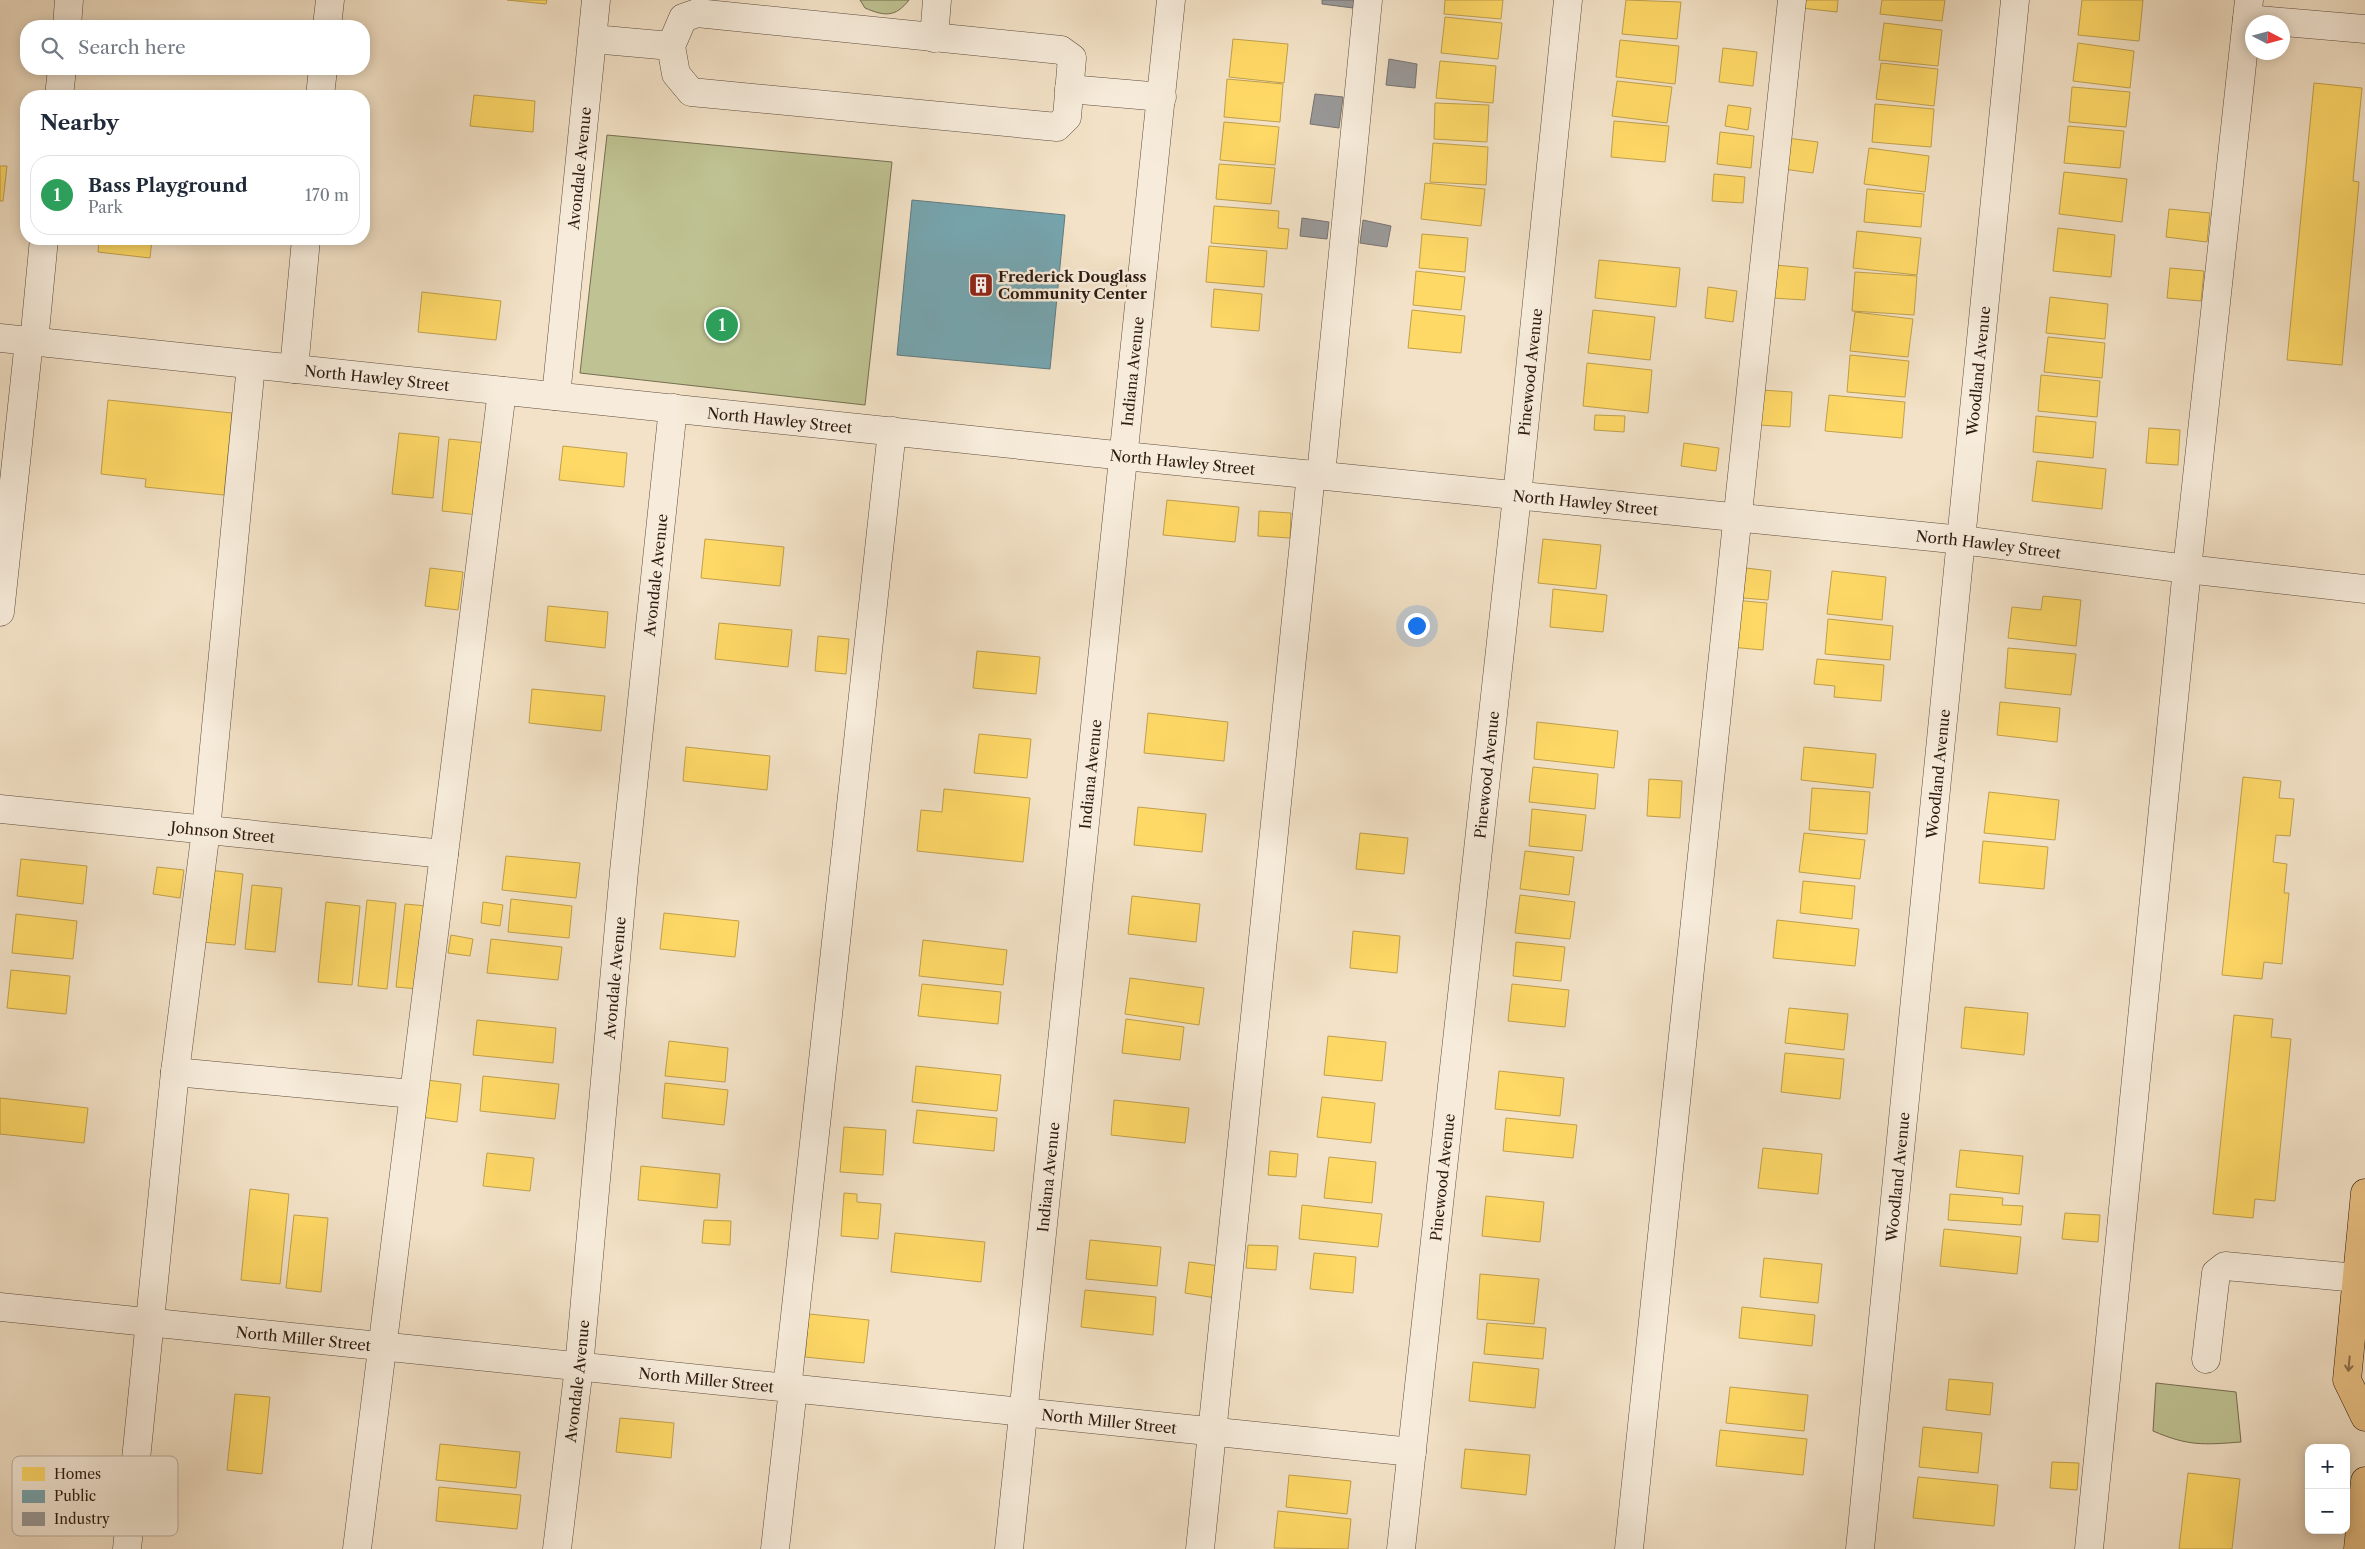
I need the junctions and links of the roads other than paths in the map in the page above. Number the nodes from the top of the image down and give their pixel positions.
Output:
1 (69, 0) edge
2 (330, 0) edge
3 (596, 0) edge
4 (937, 0) edge
5 (1171, 0) edge
6 (1368, 0) edge
7 (1568, 0) edge
8 (1792, 0) edge
9 (2016, 0) edge
10 (2248, 9) edge
11 (67, 20) edge
12 (328, 20) edge
13 (2365, 29) edge
14 (934, 38) junction
15 (592, 39) junction
16 (670, 46) junction
17 (62, 75) edge
18 (322, 75) edge
19 (1069, 89) junction
20 (60, 90) edge
21 (321, 90) edge
22 (1162, 97) junction
23 (43, 245) edge
24 (305, 245) edge
25 (0, 338) edge
26 (31, 341) junction
27 (251, 365) junction
28 (294, 369) junction
29 (502, 390) junction
30 (556, 396) junction
31 (673, 408) junction
32 (892, 431) junction
33 (1125, 456) junction
34 (1316, 474) junction
35 (1517, 496) junction
36 (1738, 517) junction
37 (1962, 540) junction
38 (2187, 569) junction
39 (2365, 588) edge
40 (0, 612) edge
41 (0, 809) edge
42 (206, 830) junction
43 (444, 854) junction
44 (175, 1072) junction
45 (413, 1094) junction
46 (2365, 1193) edge
47 (2357, 1278) junction
48 (0, 1308) edge
49 (150, 1324) junction
50 (384, 1346) junction
51 (2206, 1359) dead end
52 (579, 1367) junction
53 (790, 1389) junction
54 (1024, 1413) junction
55 (2365, 1417) edge
56 (1212, 1433) junction
57 (1412, 1452) junction
58 (137, 1456) edge
59 (2365, 1481) edge
60 (128, 1536) edge
61 (127, 1549) edge
62 (357, 1549) edge
63 (557, 1549) edge
64 (775, 1549) edge
65 (1009, 1549) edge
66 (1200, 1549) edge
67 (1401, 1549) edge
68 (1630, 1549) edge
69 (1860, 1549) edge
70 (2089, 1549) edge
71 (2358, 1549) edge

1 - 11 street
2 - 12 street
3 - 15 street, Avondale Avenue
4 - 14 street
5 - 22 street, Indiana Avenue
6 - 34 street
7 - 35 street, Pinewood Avenue
8 - 36 street
9 - 37 street, Woodland Avenue
10 - 13 street
10 - 38 street
14 - 16 street
14 - 19 street
15 - 16 street
15 - 30 street, Avondale Avenue
16 - 19 street
17 - 20 street
18 - 21 street
19 - 22 street
22 - 33 street, Indiana Avenue
23 - 26 street
24 - 28 street
25 - 26 street, North Hawley Street
26 - 27 street, North Hawley Street
26 - 40 street
27 - 28 street, North Hawley Street
27 - 42 street
28 - 29 street, North Hawley Street
29 - 30 street, North Hawley Street
29 - 43 street
30 - 31 street, North Hawley Street
31 - 32 street, North Hawley Street
31 - 52 street, Avondale Avenue
32 - 33 street, North Hawley Street
32 - 53 street
33 - 34 street, North Hawley Street
33 - 54 street, Indiana Avenue
34 - 35 street, North Hawley Street
34 - 56 street
35 - 36 street, North Hawley Street
35 - 57 street, Pinewood Avenue
36 - 37 street, North Hawley Street
36 - 68 street
37 - 38 street, North Hawley Street
37 - 69 street, Woodland Avenue
38 - 39 street, North Hawley Street
38 - 70 street
41 - 42 street, Johnson Street
42 - 43 street, Johnson Street
42 - 44 street
43 - 45 street
44 - 45 street
44 - 49 street
45 - 50 street
46 - 47 main road
47 - 51 street
47 -> 55 main road
48 - 49 street, North Miller Street
49 - 50 street, North Miller Street
49 - 58 street
50 - 52 street, North Miller Street
50 - 62 street
52 - 53 street, North Miller Street
52 - 63 street, Avondale Avenue
53 - 54 street, North Miller Street
53 - 64 street
54 - 56 street, North Miller Street
54 - 65 street, Indiana Avenue
56 - 57 street, North Miller Street
56 - 66 street
57 - 67 street, Pinewood Avenue
59 - 71 main road
60 - 61 street

